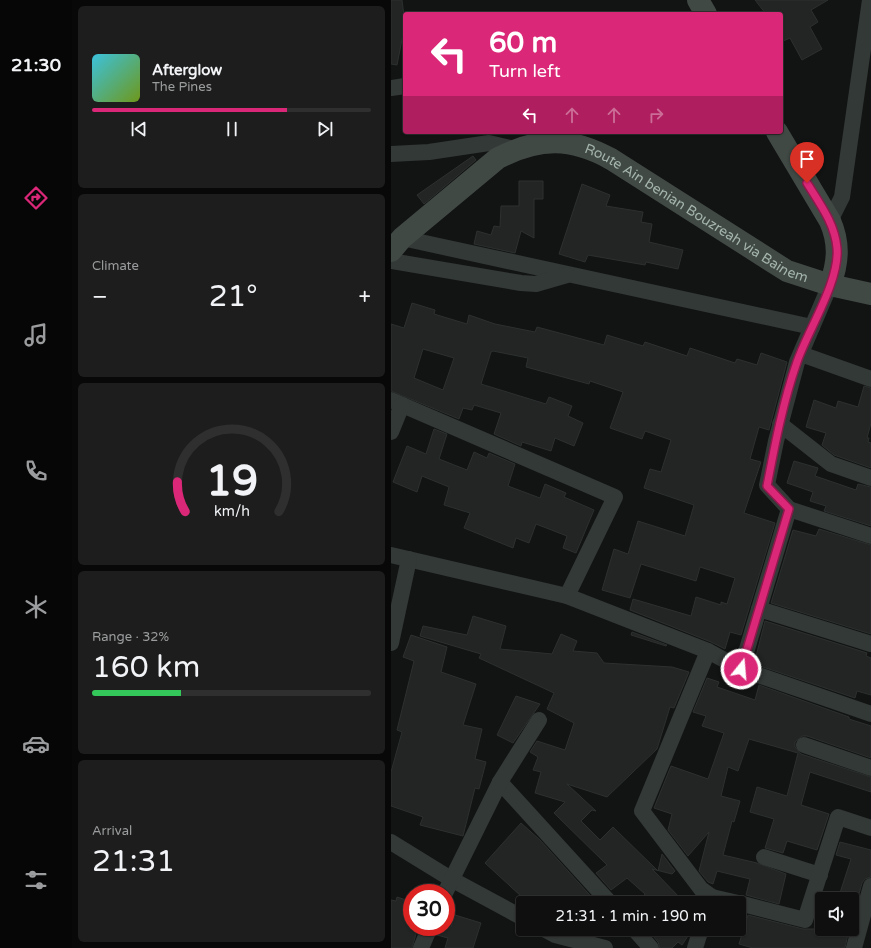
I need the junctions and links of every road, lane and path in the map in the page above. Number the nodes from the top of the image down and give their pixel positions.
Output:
1 (698, 0) edge
2 (870, 0) edge
3 (705, 12) edge
4 (403, 86) edge
5 (391, 88) edge
6 (778, 134) edge
7 (515, 150) junction
8 (391, 154) edge
9 (831, 221) junction
10 (397, 245) edge
11 (391, 261) edge
12 (569, 274) junction
13 (830, 285) junction
14 (871, 294) edge
15 (812, 327) junction
16 (801, 354) junction
17 (871, 379) edge
18 (396, 402) edge
19 (780, 424) junction
20 (391, 432) edge
21 (871, 478) edge
22 (789, 509) junction
23 (871, 536) edge
24 (391, 556) edge
25 (409, 559) junction
26 (567, 596) junction
27 (759, 609) junction
28 (391, 642) edge
29 (871, 644) edge
30 (708, 651) junction
31 (741, 669) junction
32 (871, 714) edge
33 (539, 720) dead end
34 (805, 745) dead end
35 (871, 768) edge
36 (500, 782) junction
37 (871, 828) edge
38 (391, 842) edge
39 (764, 857) dead end
40 (820, 875) junction
41 (445, 884) edge
42 (449, 884) edge
43 (871, 886) edge
44 (455, 889) edge
45 (604, 896) edge
46 (707, 896) edge
47 (746, 905) edge
48 (516, 915) edge
49 (426, 936) edge
50 (559, 936) edge
51 (640, 936) edge
52 (699, 936) edge
53 (421, 948) edge
54 (605, 948) edge
55 (651, 948) edge
56 (695, 948) edge
57 (854, 948) edge

1 - 3 main road
2 - 9 street
4 - 5 street
6 - 9 main road
7 - 8 street
7 - 10 main road, Route Ain benian Bouzreah via Bainem
7 - 13 main road, Route Ain benian Bouzreah via Bainem
9 - 13 main road
10 - 12 street
11 - 12 street
12 - 15 street
13 - 14 main road, Route Ain benian Bouzreah via Bainem
13 - 15 street
15 - 16 street
16 - 17 street
16 - 19 street
18 - 20 street
18 - 26 street
19 - 21 street
19 - 22 street
22 - 23 street
22 - 27 street
24 - 25 street
25 - 26 street
25 - 28 street
26 - 30 street
27 - 29 street
27 - 31 street
30 - 31 street
30 - 46 street
31 - 32 street
33 - 36 street
34 - 35 street
36 - 42 street
36 - 45 street
37 - 40 street
38 - 41 street
39 - 40 street
40 - 47 street
43 - 57 street
44 - 48 street
49 - 53 street
50 - 54 street
51 - 55 street
52 - 56 street

